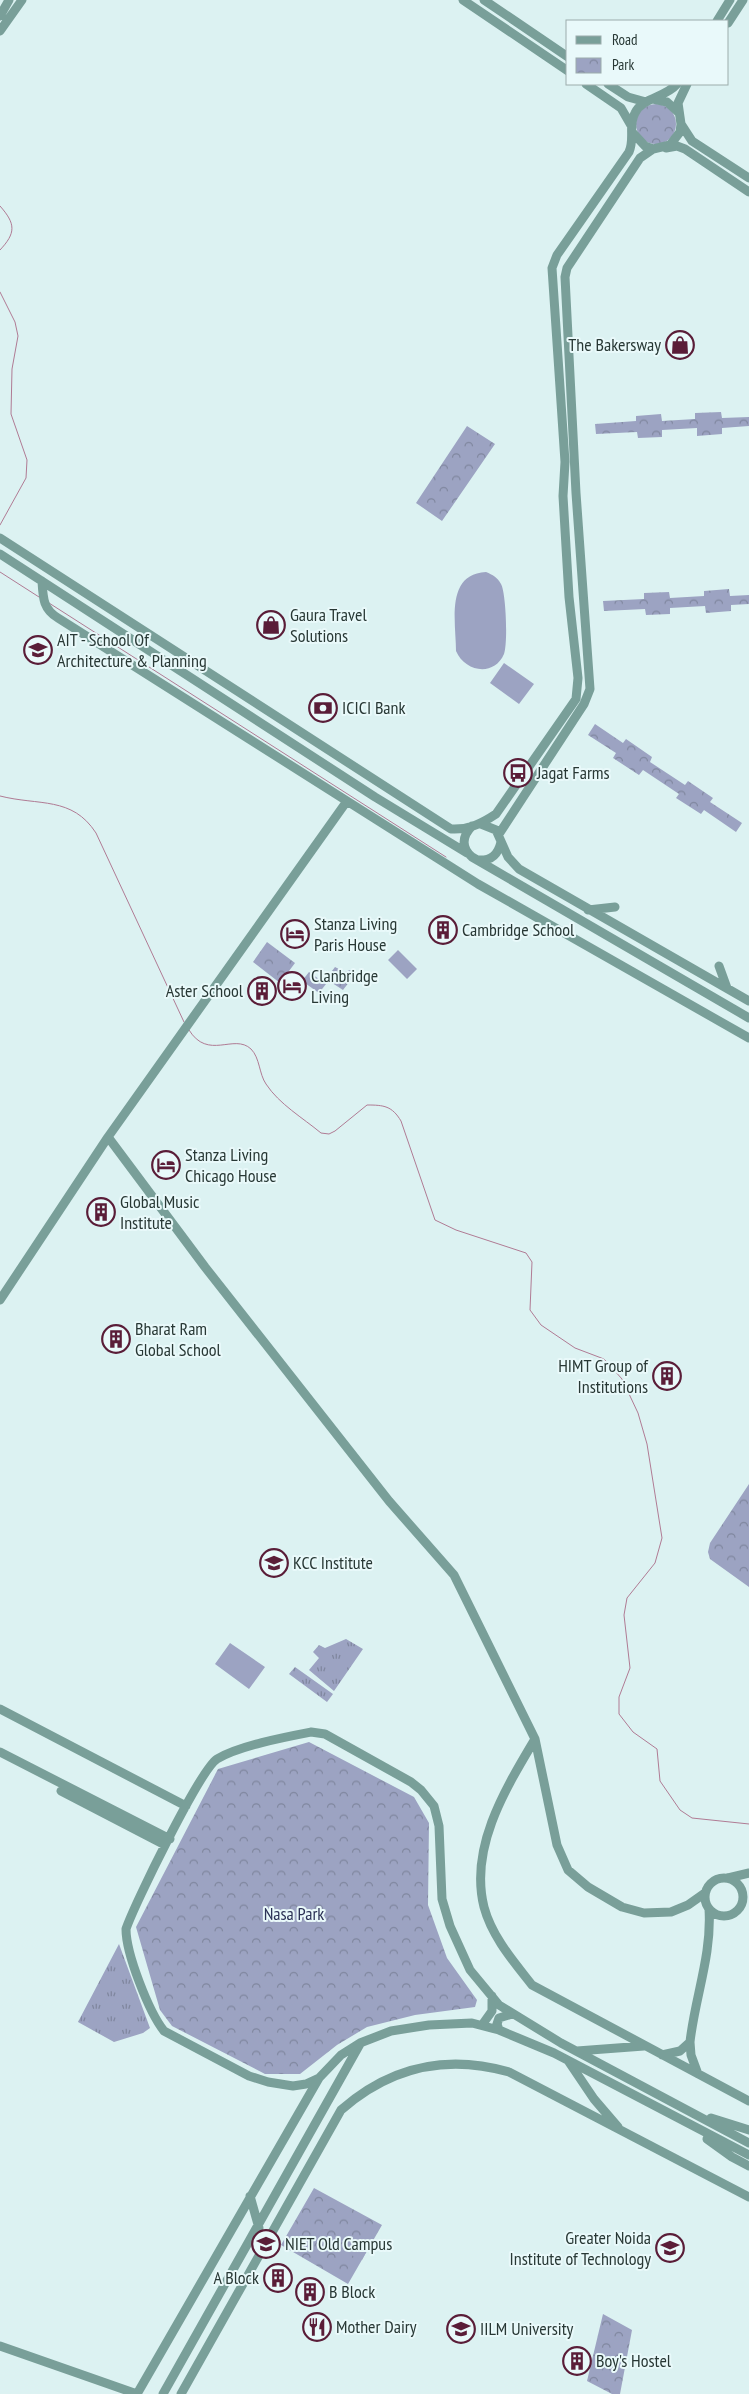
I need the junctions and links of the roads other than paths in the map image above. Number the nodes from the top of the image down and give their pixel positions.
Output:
1 (9, 0) edge
2 (22, 0) edge
3 (463, 0) edge
4 (484, 0) edge
5 (730, 0) edge
6 (743, 0) edge
7 (0, 16) edge
8 (718, 20) edge
9 (729, 21) edge
10 (0, 31) edge
11 (566, 56) edge
12 (566, 71) edge
13 (587, 85) edge
14 (610, 85) edge
15 (675, 85) edge
16 (687, 85) edge
17 (649, 100) junction
18 (678, 112) junction
19 (681, 124) junction
20 (632, 130) junction
21 (658, 148) junction
22 (749, 178) edge
23 (749, 192) edge
24 (3, 540) edge
25 (0, 554) edge
26 (42, 581) junction
27 (347, 801) junction
28 (477, 825) junction
29 (500, 838) junction
30 (467, 853) junction
31 (478, 860) junction
32 (615, 907) dead end
33 (588, 910) junction
34 (719, 966) dead end
35 (705, 975) junction
36 (690, 984) junction
37 (727, 988) junction
38 (749, 1001) edge
39 (749, 1018) edge
40 (749, 1038) edge
41 (108, 1137) junction
42 (0, 1300) edge
43 (0, 1709) edge
44 (535, 1739) junction
45 (0, 1752) edge
46 (0, 1759) edge
47 (186, 1806) junction
48 (168, 1842) junction
49 (749, 1873) edge
50 (728, 1878) junction
51 (749, 1878) edge
52 (705, 1892) junction
53 (743, 1894) junction
54 (688, 1905) junction
55 (707, 1907) junction
56 (730, 1915) junction
57 (710, 1932) junction
58 (492, 1996) junction
59 (512, 2014) junction
60 (482, 2025) junction
61 (499, 2030) junction
62 (552, 2038) junction
63 (690, 2042) junction
64 (360, 2044) junction
65 (538, 2046) junction
66 (645, 2046) junction
67 (575, 2051) junction
68 (661, 2055) junction
69 (568, 2060) junction
70 (698, 2074) junction
71 (319, 2078) junction
72 (749, 2100) edge
73 (689, 2111) junction
74 (684, 2121) junction
75 (749, 2130) edge
76 (622, 2131) junction
77 (749, 2143) edge
78 (749, 2155) edge
79 (749, 2166) edge
80 (250, 2196) junction
81 (749, 2197) edge
82 (258, 2227) junction
83 (265, 2242) junction
84 (0, 2346) edge
85 (137, 2394) edge
86 (163, 2394) edge
87 (181, 2394) edge

1 - 7 street
2 - 10 street
3 - 12 street
4 - 11 street
5 - 8 street
6 - 9 street
13 - 20 street
14 - 17 street
15 - 17 street
16 - 18 street
17 - 18 street
17 - 20 street
18 - 19 street
19 - 21 street
19 - 22 street
20 - 21 street
20 - 28 street
21 - 23 street
21 - 29 street
24 - 28 street
25 - 26 street
26 - 27 street
26 - 30 street
27 - 40 street
27 - 41 street
28 - 29 street
28 - 30 street
29 - 31 street
29 - 33 street
30 - 31 street
31 - 36 street
32 - 33 street
33 - 35 street
34 - 37 street
35 - 36 street
35 - 37 street
36 - 39 street
37 - 38 street
41 - 42 street
41 - 44 street
43 - 47 street
44 - 54 street
44 - 66 street
45 - 48 street
46 - 48 street
47 - 48 street
47 - 58 street
48 - 71 street
49 - 50 street
50 - 52 street
50 - 53 street
51 - 53 street
52 - 54 street
52 - 55 street
53 - 56 street
54 - 55 street
55 - 56 street
55 - 57 street
56 - 57 street
57 - 63 street
58 - 59 street
58 - 60 street
59 - 61 street
59 - 62 street
60 - 61 street
60 - 64 street
61 - 65 street
62 - 65 street
62 - 67 street
63 - 68 street
63 - 70 street
64 - 71 street
64 - 82 street
65 - 69 street
66 - 67 street
66 - 68 street
67 - 69 street
67 - 73 street
68 - 70 street
69 - 74 street
69 - 76 street
70 - 72 street
71 - 80 street
73 - 75 street
73 - 77 street
74 - 78 street
74 - 79 street
76 - 81 street
76 - 83 street
80 - 82 street
80 - 85 street
82 - 83 street
82 - 86 street
83 - 87 street
84 - 85 street

